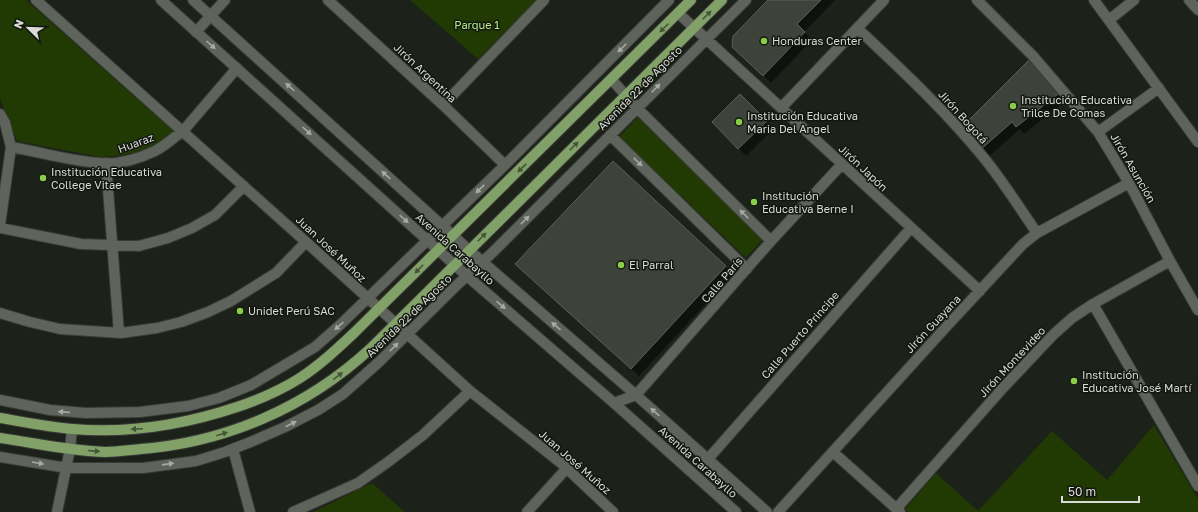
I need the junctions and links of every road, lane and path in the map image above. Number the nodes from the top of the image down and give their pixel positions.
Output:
1 (161, 0) edge
2 (193, 0) edge
3 (225, 0) edge
4 (544, 0) edge
5 (669, 0) edge
6 (691, 0) edge
7 (722, 0) edge
8 (746, 0) edge
9 (884, 0) edge
10 (977, 0) edge
11 (1094, 0) edge
12 (1134, 0) edge
13 (1189, 0) edge
14 (38, 1) edge
15 (334, 2) edge
16 (1198, 10) edge
17 (678, 13) junction
18 (211, 16) junction
19 (1109, 20) junction
20 (694, 28) junction
21 (857, 28) junction
22 (196, 32) junction
23 (706, 39) junction
24 (237, 68) junction
25 (612, 80) junction
26 (1159, 88) junction
27 (626, 95) junction
28 (443, 105) junction
29 (637, 108) junction
30 (781, 108) junction
31 (0, 114) edge
32 (183, 131) junction
33 (1098, 132) junction
34 (610, 135) junction
35 (1198, 142) edge
36 (11, 147) junction
37 (106, 163) junction
38 (842, 164) junction
39 (505, 165) junction
40 (1129, 183) junction
41 (244, 186) junction
42 (0, 224) edge
43 (442, 226) junction
44 (0, 228) edge
45 (911, 228) junction
46 (1037, 233) junction
47 (453, 236) junction
48 (428, 240) junction
49 (306, 242) junction
50 (771, 242) junction
51 (112, 245) junction
52 (438, 250) junction
53 (469, 250) junction
54 (1170, 261) junction
55 (482, 262) junction
56 (454, 265) junction
57 (747, 270) junction
58 (467, 276) junction
59 (980, 291) junction
60 (367, 299) junction
61 (1093, 304) junction
62 (378, 309) junction
63 (1198, 310) edge
64 (0, 313) edge
65 (395, 324) junction
66 (119, 333) junction
67 (407, 335) junction
68 (470, 391) junction
69 (636, 395) junction
70 (0, 400) edge
71 (614, 403) junction
72 (0, 418) edge
73 (72, 429) junction
74 (0, 438) edge
75 (70, 449) junction
76 (233, 449) junction
77 (833, 452) junction
78 (0, 457) edge
79 (708, 459) junction
80 (66, 468) junction
81 (566, 468) junction
82 (1197, 481) edge
83 (898, 510) edge
84 (57, 512) edge
85 (250, 512) edge
86 (294, 512) edge
87 (527, 512) edge
88 (613, 512) edge
89 (736, 512) edge
90 (767, 512) edge
91 (778, 512) edge

1 - 22 street, Avenida Carabayllo
2 - 18 street, Avenida Carabayllo
3 - 18 street
4 - 28 street
5 -> 39 street
6 - 17 main road
20 -> 7 main road, Avenida 22 de Agosto
8 - 23 street, Avenida 22 de Agosto
9 - 21 street
10 - 33 street, Jirón Asunción
11 - 19 street
12 - 19 street
13 - 16 street
14 - 32 street, Juan José Muñoz
15 - 28 street, Jirón Argentina
17 - 20 street, Jirón Japón
17 -> 25 main road
18 - 22 street
43 -> 18 street, Avenida Carabayllo
19 - 26 street
20 - 23 street, Jirón Japón
20 - 27 main road, Avenida 22 de Agosto
21 - 30 street
21 - 46 street, Jirón Bogotá
22 -> 24 street, Avenida Carabayllo
29 -> 23 street, Avenida 22 de Agosto
23 - 30 street, Jirón Japón
24 - 32 street, Huaraz
24 -> 48 street, Avenida Carabayllo
25 - 27 street
25 -> 47 main road
26 - 33 street
26 - 35 street
27 - 29 street
53 -> 27 main road, Avenida 22 de Agosto
28 - 39 street, Jirón Argentina
29 - 34 street, Avenida 22 de Agosto
50 -> 29 street
30 - 38 street, Jirón Japón
31 - 36 street
32 - 37 street, Huaraz
32 - 41 street, Juan José Muñoz
33 - 40 street, Jirón Asunción
55 -> 34 street, Avenida 22 de Agosto
34 -> 57 street
36 - 37 street, Huaraz
36 - 42 street
37 - 51 street
38 - 45 street, Jirón Japón
38 - 50 street, Calle París
39 -> 43 street
40 - 46 street, Jirón Guayana
40 - 54 street, Jirón Asunción
41 - 49 street, Juan José Muñoz
41 - 51 street
43 - 47 street, Avenida Carabayllo
43 - 48 street
44 - 51 street
45 - 59 street, Jirón Japón
45 - 79 street, Calle Puerto Principe
46 - 59 street, Jirón Guayana
47 - 52 main road
47 - 53 street, Avenida Carabayllo
48 - 52 street, Avenida Carabayllo
48 - 60 street
49 - 60 street, Juan José Muñoz
49 - 66 street
50 - 57 street, Calle París
51 - 66 street
52 - 56 street, Avenida Carabayllo
52 -> 62 main road
53 - 55 street, Avenida Carabayllo
53 - 56 main road, Avenida 22 de Agosto
54 - 61 street, Jirón Montevideo
54 - 63 street, Jirón Asunción
55 - 58 street, Avenida 22 de Agosto
69 -> 55 street, Avenida Carabayllo
56 - 58 street, Avenida Carabayllo
56 - 65 main road, Avenida 22 de Agosto
57 - 69 street, Calle París
58 - 67 street, Avenida 22 de Agosto
58 -> 71 street, Avenida Carabayllo
59 - 77 street, Jirón Guayana
60 - 62 street, Juan José Muñoz
60 -> 70 street
61 - 82 street
61 - 83 street, Jirón Montevideo
62 - 65 street, Juan José Muñoz
62 -> 73 main road
64 - 66 street
65 - 67 street, Juan José Muñoz
75 -> 65 main road, Avenida 22 de Agosto
67 - 68 street, Juan José Muñoz
76 -> 67 street, Avenida 22 de Agosto
68 - 81 street, Juan José Muñoz
68 - 86 street
69 - 71 street, Calle París
79 -> 69 street, Avenida Carabayllo
71 - 89 street, Avenida Carabayllo
72 - 73 main road
73 - 75 street
74 - 75 main road, Avenida 22 de Agosto
75 - 80 street
80 -> 76 street, Avenida 22 de Agosto
76 - 85 street
77 - 83 street
77 - 91 street, Jirón Guayana
78 -> 80 street, Avenida 22 de Agosto
79 - 90 street, Avenida Carabayllo
80 - 84 street
81 - 87 street
81 - 88 street, Juan José Muñoz

